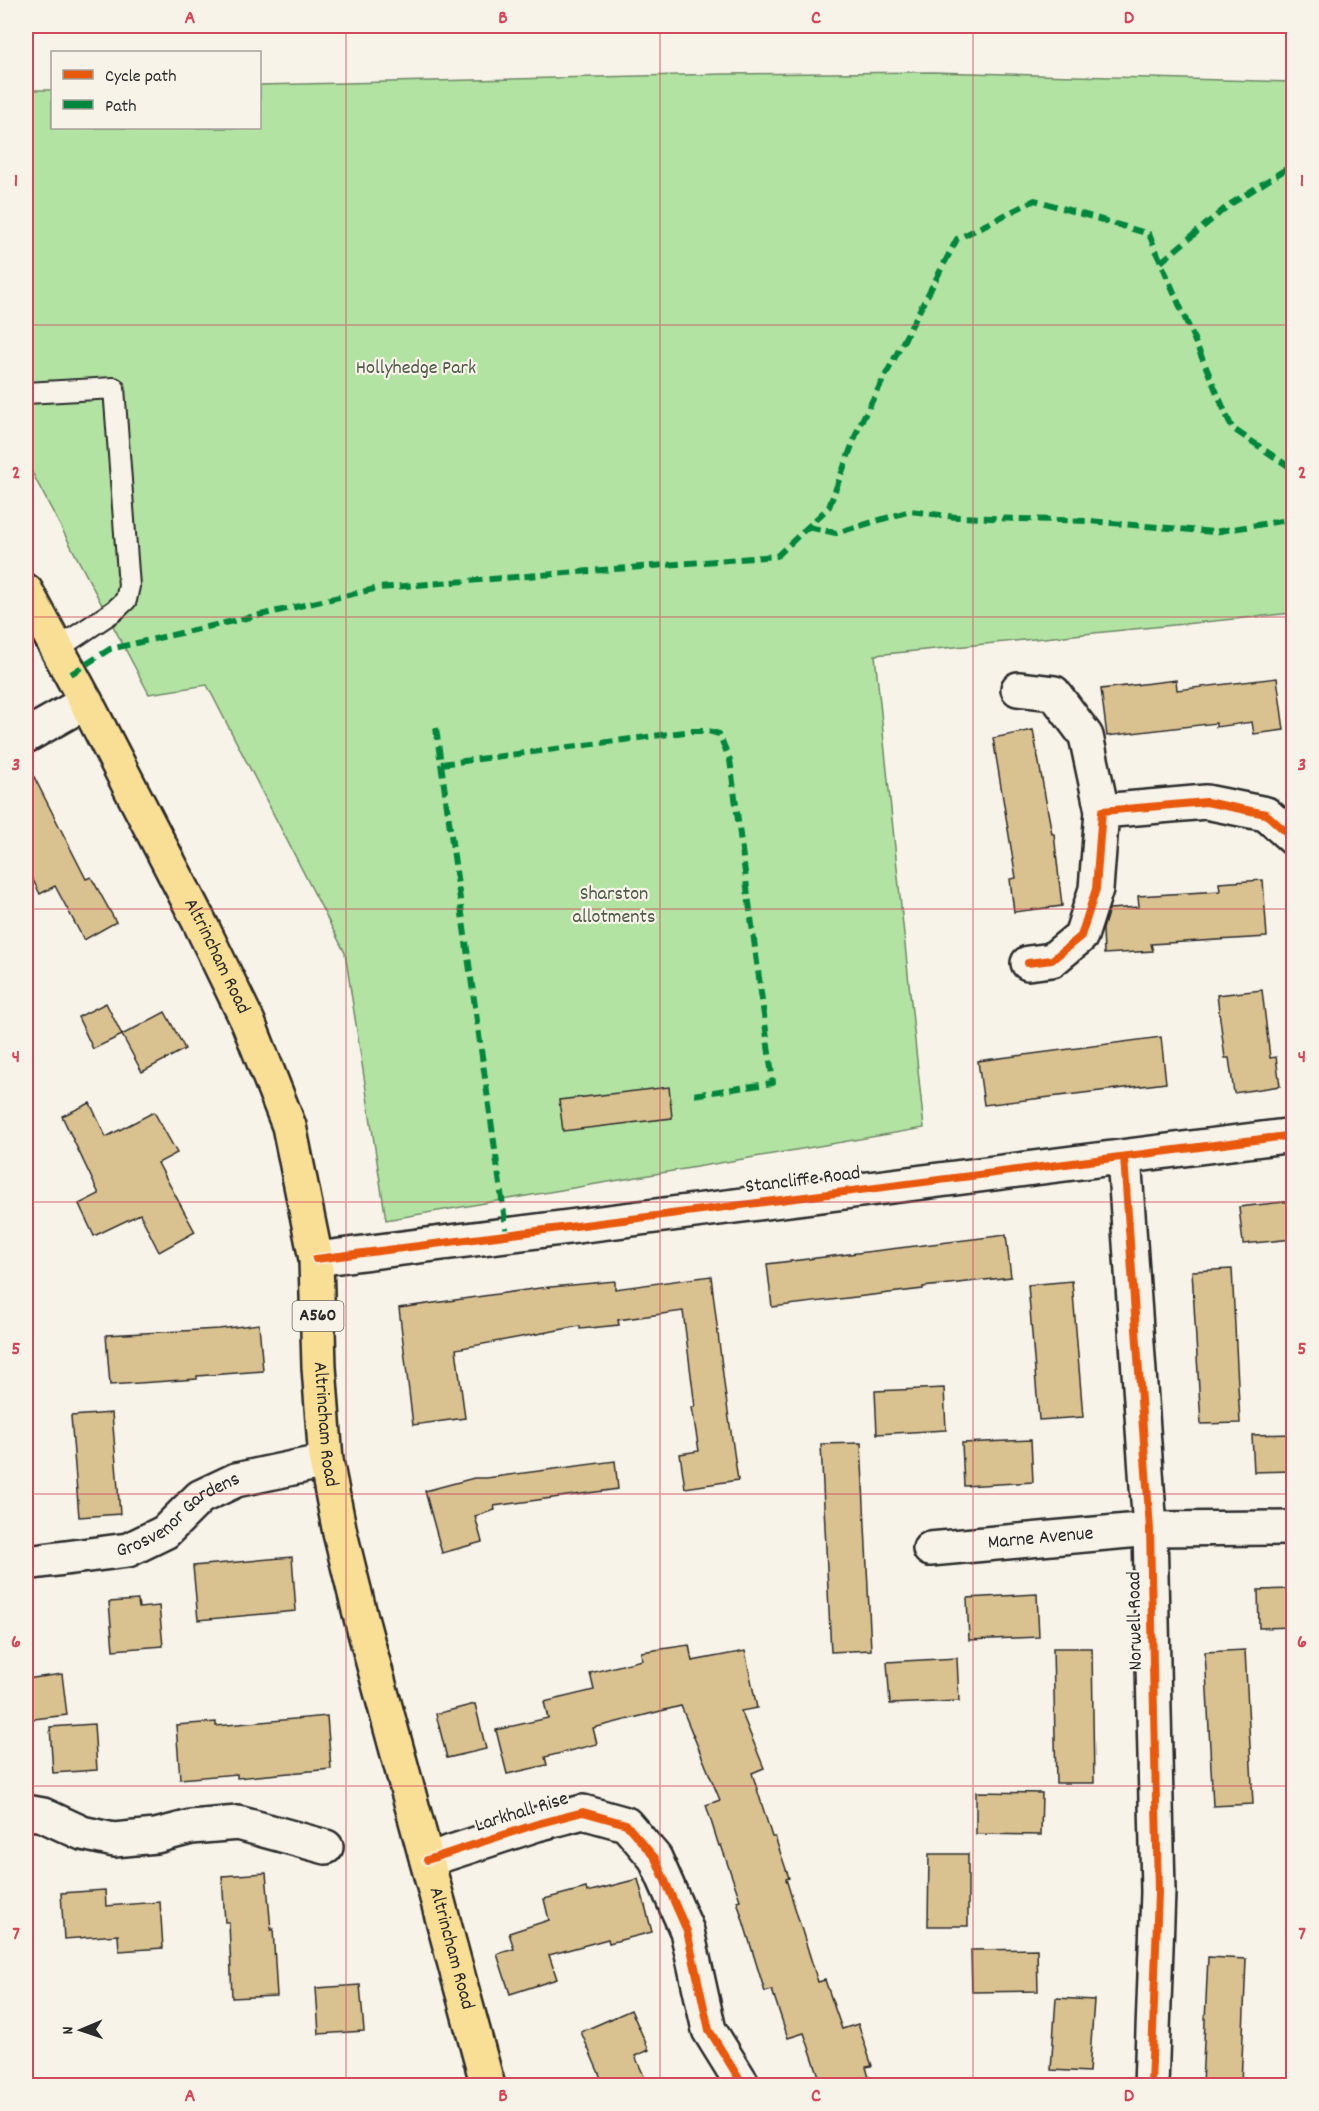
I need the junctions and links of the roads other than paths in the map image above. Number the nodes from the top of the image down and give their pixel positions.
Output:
1 (26, 393) edge
2 (26, 591) edge
3 (57, 649) junction
4 (1018, 689) dead end
5 (86, 702) junction
6 (26, 736) edge
7 (1102, 811) junction
8 (1290, 829) edge
9 (1028, 963) dead end
10 (1293, 1135) edge
11 (1124, 1157) junction
12 (316, 1259) junction
13 (326, 1461) junction
14 (1293, 1528) edge
15 (1150, 1529) junction
16 (930, 1549) dead end
17 (26, 1563) edge
18 (26, 1812) edge
19 (326, 1847) dead end
20 (427, 1860) junction
21 (488, 2085) edge
22 (743, 2085) edge
23 (1151, 2085) edge

1 - 3 lane
2 - 3 main road, Altrincham Road / A560
3 - 5 main road, Altrincham Road / A560
4 - 7 street
5 - 6 street
5 - 12 main road, Altrincham Road / A560
7 - 8 street
7 - 9 street
10 - 11 street, Stancliffe Road
11 - 12 street, Stancliffe Road
11 - 15 street, Norwell Road
12 - 13 main road, Altrincham Road / A560
13 - 17 street, Grosvenor Gardens
13 - 20 main road, Altrincham Road / A560
14 - 15 street, Marne Avenue
15 - 16 street, Marne Avenue
15 - 23 street, Norwell Road
18 - 19 street
20 - 21 main road, Altrincham Road / A560
20 - 22 street, Larkhall Rise

